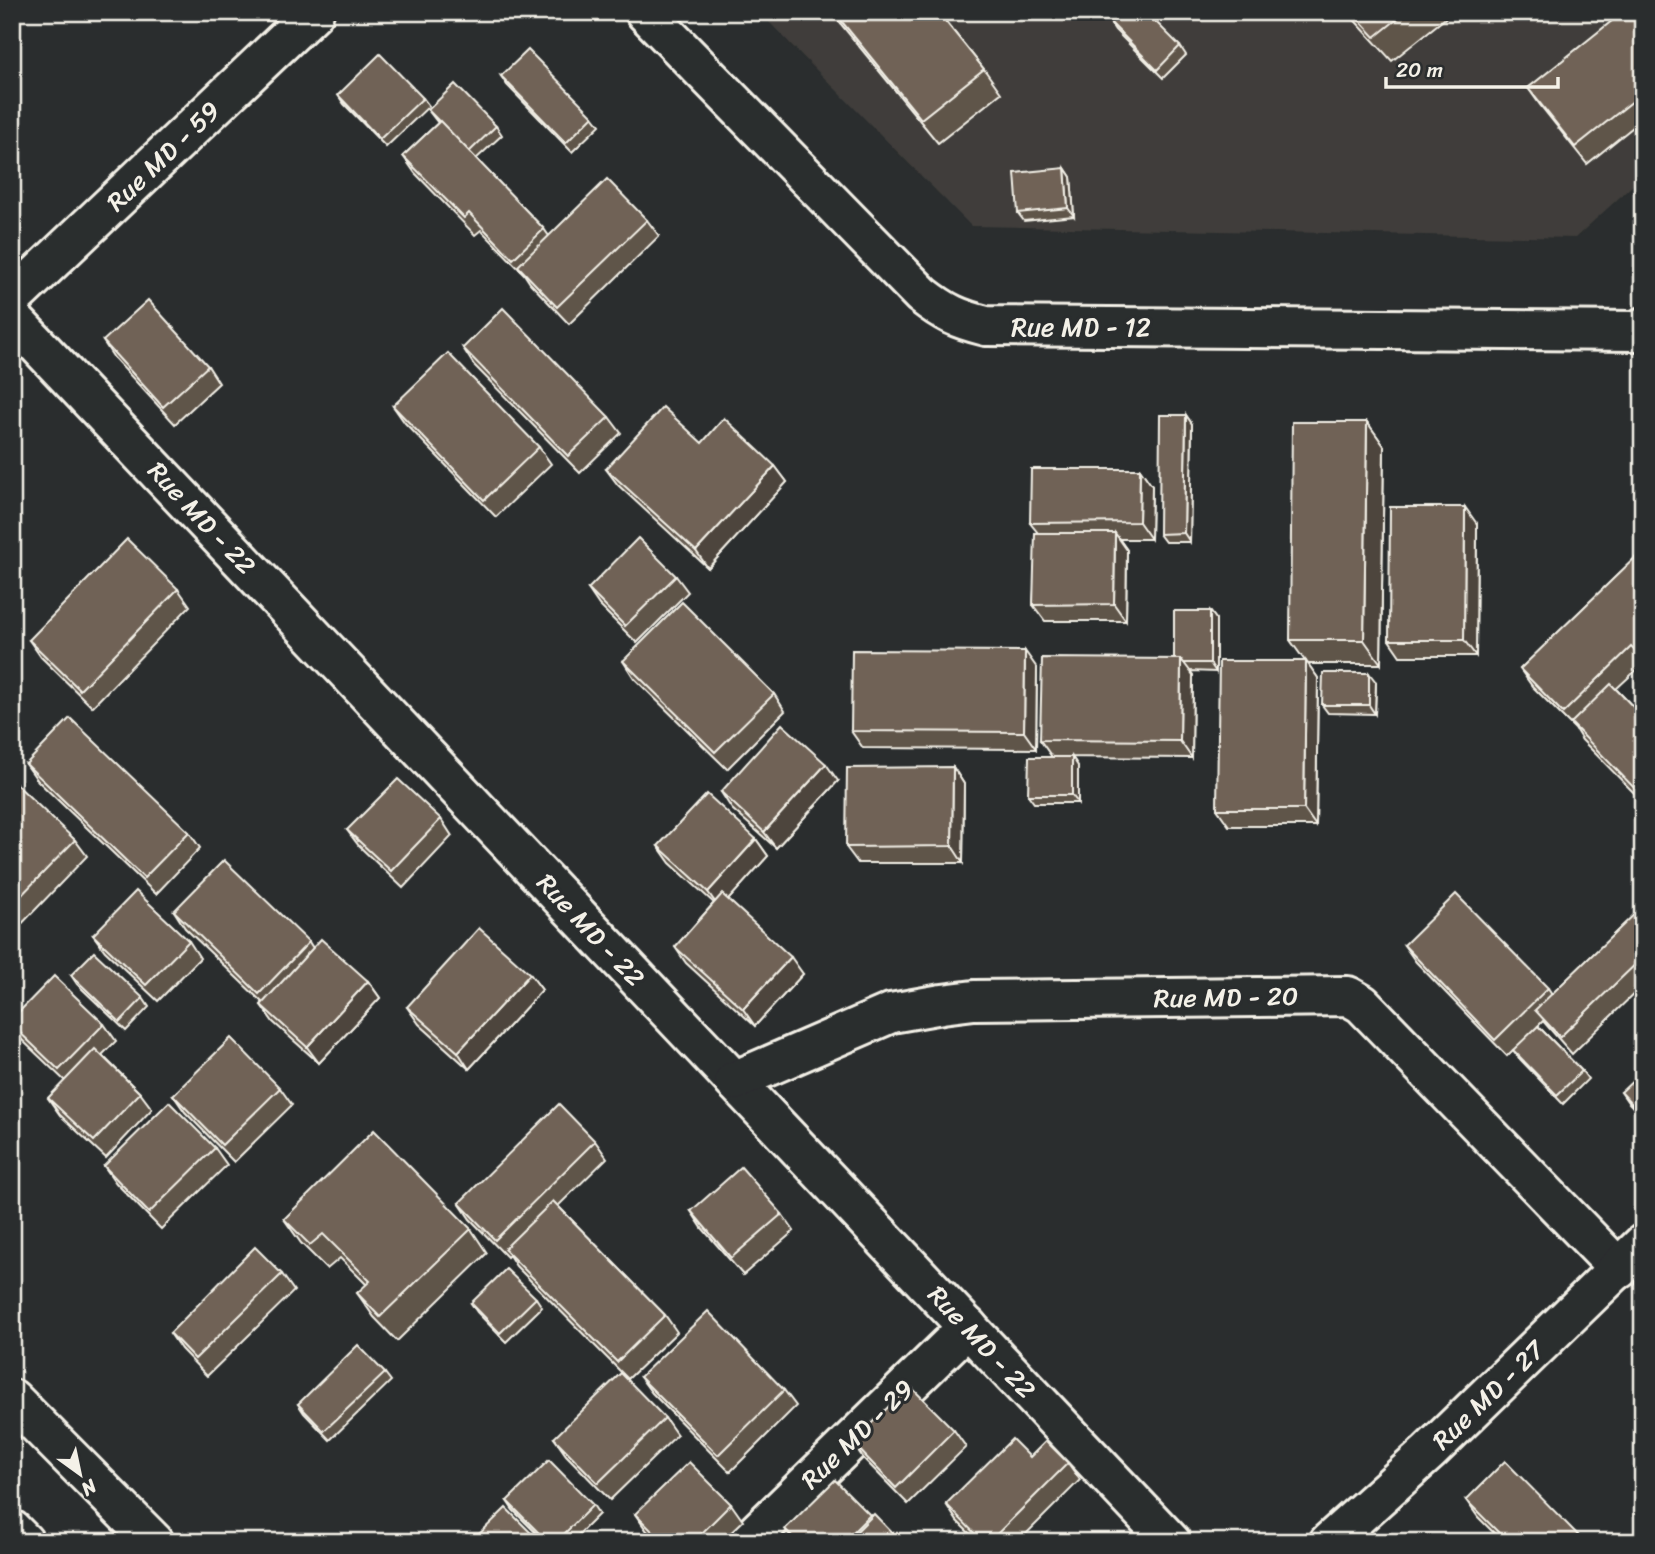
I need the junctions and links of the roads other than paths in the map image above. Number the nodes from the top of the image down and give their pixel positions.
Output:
1 (314, 12) edge
2 (645, 12) edge
3 (12, 299) edge
4 (12, 318) edge
5 (1642, 331) edge
6 (734, 1081) junction
7 (1631, 1256) edge
8 (968, 1327) junction
9 (12, 1399) edge
10 (12, 1530) edge
11 (24, 1542) edge
12 (154, 1542) edge
13 (747, 1542) edge
14 (1171, 1542) edge
15 (1329, 1542) edge

1 - 3 street, Rue MD - 59
2 - 5 street, Rue MD - 12
4 - 6 street, Rue MD - 22
6 - 7 street, Rue MD - 20
6 - 8 street, Rue MD - 22
7 - 15 street, Rue MD - 27
8 - 13 street, Rue MD - 29
8 - 14 street, Rue MD - 22
9 - 12 street
10 - 11 street

